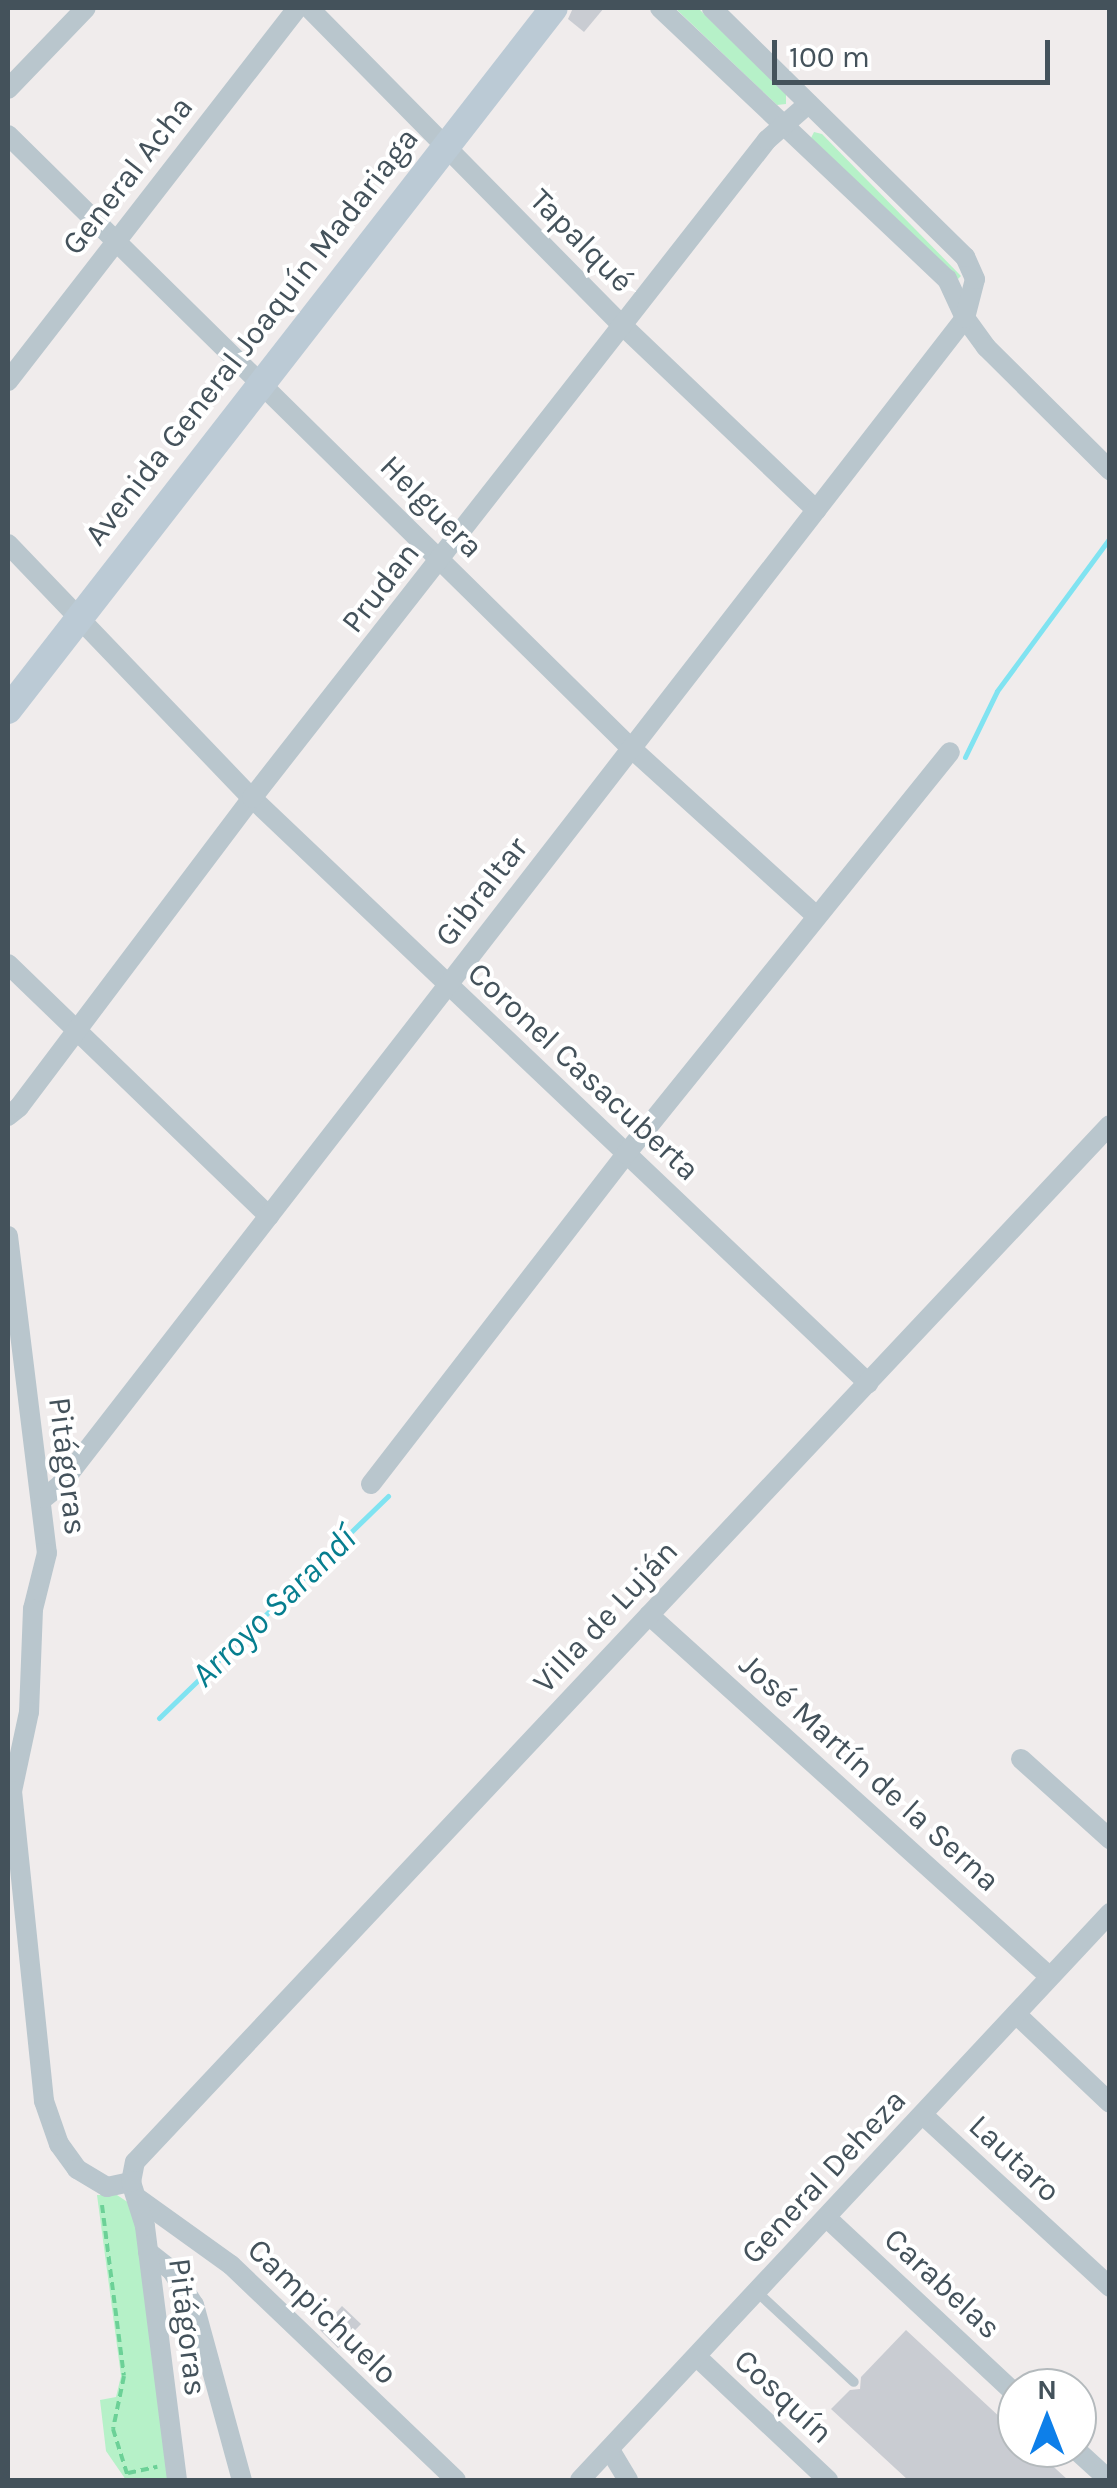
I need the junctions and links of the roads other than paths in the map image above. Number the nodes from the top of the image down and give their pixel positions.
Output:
1 (86, 8) edge
2 (297, 8) edge
3 (309, 8) edge
4 (554, 8) edge
5 (660, 8) edge
6 (712, 8) edge
7 (8, 89) edge
8 (808, 104) junction
9 (783, 125) junction
10 (8, 135) edge
11 (443, 146) junction
12 (116, 240) junction
13 (965, 318) junction
14 (623, 326) junction
15 (8, 381) edge
16 (262, 381) junction
17 (1110, 470) edge
18 (816, 510) junction
19 (8, 544) edge
20 (441, 559) junction
21 (80, 618) junction
22 (8, 710) edge
23 (631, 748) junction
24 (950, 752) dead end
25 (252, 798) junction
26 (816, 916) junction
27 (8, 964) edge
28 (448, 986) junction
29 (77, 1028) junction
30 (8, 1116) edge
31 (1110, 1125) edge
32 (626, 1154) junction
33 (270, 1216) junction
34 (8, 1236) edge
35 (868, 1383) junction
36 (371, 1484) dead end
37 (44, 1498) junction
38 (648, 1615) junction
39 (1020, 1759) dead end
40 (1110, 1839) edge
41 (1110, 1913) edge
42 (1049, 1976) junction
43 (1016, 2014) junction
44 (1110, 2103) edge
45 (923, 2116) junction
46 (135, 2191) junction
47 (827, 2218) junction
48 (148, 2252) junction
49 (1110, 2287) edge
50 (757, 2292) junction
51 (697, 2357) junction
52 (997, 2376) edge
53 (854, 2382) dead end
54 (610, 2450) junction
55 (175, 2472) edge
56 (242, 2480) edge
57 (456, 2480) edge
58 (580, 2480) edge
59 (628, 2480) edge
60 (828, 2480) edge

1 - 7 street
2 - 12 street, General Acha
3 - 11 street, Tapalqué
4 - 11 main road, Avenida General Joaquín Madariaga
5 - 9 street
6 - 8 street
8 - 9 street, Prudan
8 - 13 street
9 - 13 street
9 - 14 street, Prudan
10 - 12 street, Helguera
11 - 14 street, Tapalqué
11 - 16 main road, Avenida General Joaquín Madariaga
12 - 15 street, General Acha
12 - 16 street, Helguera
13 - 17 street
13 - 18 street, Gibraltar
14 - 18 street, Tapalqué
14 - 20 street, Prudan
16 - 20 street, Helguera
16 - 21 main road, Avenida General Joaquín Madariaga
18 - 23 street, Gibraltar
19 - 21 street, Coronel Casacuberta
20 - 23 street, Helguera
20 - 25 street, Prudan
21 - 22 main road, Avenida General Joaquín Madariaga
21 - 25 street, Coronel Casacuberta
23 - 26 street, Helguera
23 - 28 street, Gibraltar
24 - 26 street
25 - 28 street, Coronel Casacuberta
25 - 29 street, Prudan
26 - 32 street
27 - 29 street
28 - 32 street, Coronel Casacuberta
28 - 33 street, Gibraltar
29 - 30 street, Prudan
29 - 33 street
31 - 35 street, Villa de Luján
32 - 35 street, Coronel Casacuberta
32 - 36 street
33 - 37 street, Gibraltar
34 - 37 street, Pitágoras
35 - 38 street, Villa de Luján
37 - 46 street, Pitágoras
38 - 42 street, José Martín de la Serna
38 - 46 street, Villa de Luján
39 - 40 street
41 - 42 street, General Deheza
42 - 43 street, General Deheza
43 - 44 street
43 - 45 street, General Deheza
45 - 47 street, General Deheza
45 - 49 street, Lautaro
46 - 48 street, Pitágoras
46 - 57 street, Campichuelo
47 - 50 street, General Deheza
47 - 52 street, Carabelas
48 - 55 street, Pitágoras
48 - 56 street
50 - 51 street, General Deheza
50 - 53 lane
51 - 54 street, General Deheza
51 - 60 street, Cosquín
54 - 58 street, General Deheza
54 - 59 street

